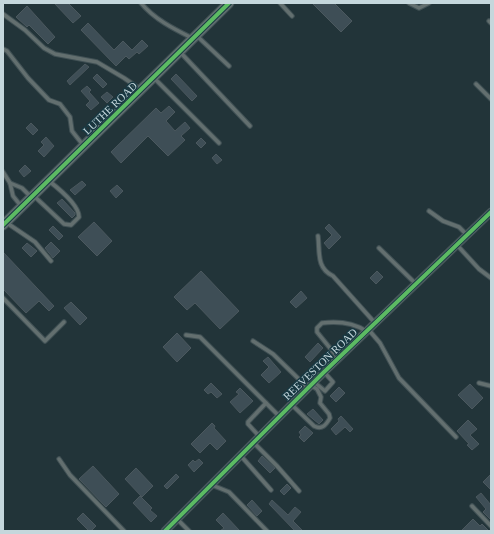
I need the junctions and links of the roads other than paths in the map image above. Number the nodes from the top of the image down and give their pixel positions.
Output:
1 (141, 3) edge
2 (229, 3) edge
3 (280, 3) edge
4 (409, 3) edge
5 (429, 3) edge
6 (3, 14) edge
7 (292, 16) dead end
8 (195, 37) junction
9 (3, 48) edge
10 (180, 52) junction
11 (229, 66) dead end
12 (153, 78) junction
13 (476, 84) dead end
14 (140, 90) junction
15 (491, 99) edge
16 (250, 126) dead end
17 (219, 143) dead end
18 (84, 145) junction
19 (3, 172) edge
20 (48, 180) junction
21 (10, 183) junction
22 (32, 196) junction
23 (22, 207) junction
24 (429, 211) dead end
25 (491, 212) edge
26 (4, 224) edge
27 (318, 236) dead end
28 (468, 236) junction
29 (458, 245) junction
30 (380, 248) dead end
31 (51, 261) dead end
32 (491, 278) edge
33 (416, 284) junction
34 (3, 298) edge
35 (64, 322) dead end
36 (375, 323) junction
37 (367, 330) junction
38 (186, 335) dead end
39 (253, 341) dead end
40 (338, 358) junction
41 (324, 372) junction
42 (479, 383) dead end
43 (311, 385) junction
44 (491, 386) edge
45 (266, 403) junction
46 (291, 404) junction
47 (279, 416) junction
48 (259, 436) junction
49 (456, 437) dead end
50 (253, 442) junction
51 (240, 455) junction
52 (58, 460) dead end
53 (211, 484) junction
54 (271, 490) dead end
55 (299, 491) dead end
56 (472, 506) dead end
57 (177, 519) junction
58 (491, 526) edge
59 (124, 531) edge
60 (165, 531) edge
61 (189, 531) edge
62 (267, 531) edge

1 - 8 lane
2 - 8 street, LUTHE ROAD
3 - 7 lane
4 - 5 lane
6 - 14 lane
8 - 10 street, LUTHE ROAD
8 - 11 lane
9 - 18 lane
10 - 12 street, LUTHE ROAD
10 - 16 lane
12 - 14 street, LUTHE ROAD
12 - 17 lane
13 - 15 lane
14 - 18 street, LUTHE ROAD
18 - 20 street, LUTHE ROAD
19 - 21 lane
20 - 22 street, LUTHE ROAD
20 - 22 lane
21 - 22 lane
21 - 23 lane
22 - 23 street, LUTHE ROAD
23 - 26 street, LUTHE ROAD
24 - 28 lane
25 - 28 street, REEVESTON ROAD
26 - 31 lane
27 - 36 lane
28 - 29 street, REEVESTON ROAD
29 - 32 lane
29 - 33 street, REEVESTON ROAD
30 - 33 lane
33 - 36 street, REEVESTON ROAD
34 - 35 lane
36 - 37 street, REEVESTON ROAD
37 - 40 street, REEVESTON ROAD
37 - 40 lane
37 - 49 lane
38 - 45 lane
39 - 43 lane
40 - 41 street, REEVESTON ROAD
41 - 43 street, REEVESTON ROAD
41 - 43 lane
42 - 44 lane
43 - 46 street, REEVESTON ROAD
43 - 46 lane
45 - 47 lane
45 - 48 lane
46 - 47 street, REEVESTON ROAD
47 - 48 street, REEVESTON ROAD
48 - 50 street, REEVESTON ROAD
50 - 51 street, REEVESTON ROAD
50 - 55 lane
51 - 53 street, REEVESTON ROAD
51 - 54 lane
52 - 59 lane
53 - 57 street, REEVESTON ROAD
53 - 62 lane
56 - 58 lane
57 - 60 street, REEVESTON ROAD
57 - 61 lane

